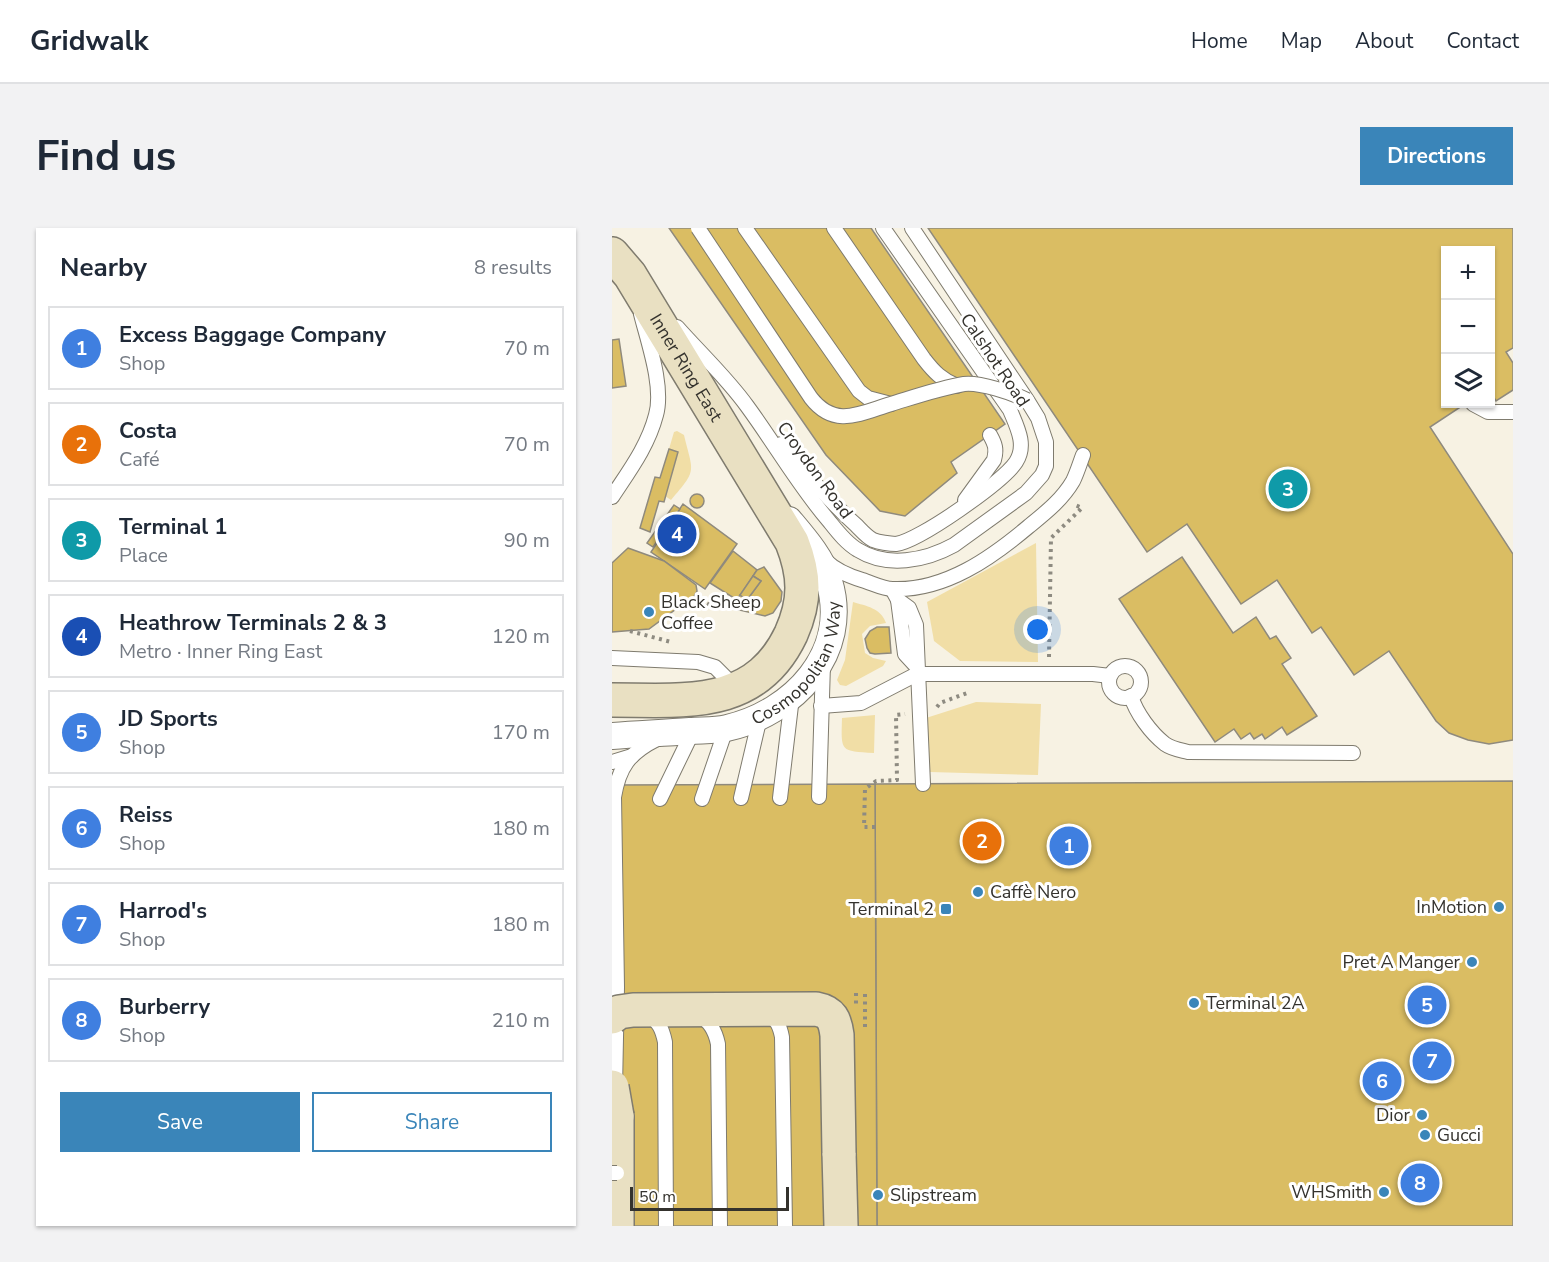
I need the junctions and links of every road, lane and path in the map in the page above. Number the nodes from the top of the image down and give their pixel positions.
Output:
1 (698, 228) edge
2 (745, 228) edge
3 (834, 228) edge
4 (883, 228) edge
5 (912, 228) edge
6 (621, 264) edge
7 (957, 386) junction
8 (1027, 400) junction
9 (747, 404) junction
10 (891, 404) junction
11 (1480, 408) edge
12 (1513, 412) edge
13 (990, 435) dead end
14 (1083, 455) dead end
15 (758, 483) junction
16 (612, 497) edge
17 (1060, 497) junction
18 (956, 512) junction
19 (812, 547) junction
20 (895, 594) junction
21 (694, 596) dead end
22 (720, 611) dead end
23 (630, 631) dead end
24 (675, 644) dead end
25 (823, 656) junction
26 (612, 658) edge
27 (917, 671) junction
28 (1049, 674) junction
29 (1110, 676) junction
30 (737, 690) junction
31 (975, 690) dead end
32 (1131, 696) junction
33 (792, 697) junction
34 (612, 700) edge
35 (821, 706) junction
36 (919, 713) junction
37 (760, 717) junction
38 (726, 729) junction
39 (681, 732) junction
40 (612, 736) edge
41 (1353, 753) dead end
42 (632, 756) junction
43 (612, 762) edge
44 (923, 784) dead end
45 (819, 797) dead end
46 (741, 798) dead end
47 (780, 798) dead end
48 (660, 799) dead end
49 (702, 799) dead end
50 (875, 827) dead end
51 (865, 994) dead end
52 (755, 1009) junction
53 (684, 1010) junction
54 (623, 1013) edge
55 (865, 1027) dead end
56 (613, 1099) edge
57 (616, 1203) edge
58 (666, 1226) edge
59 (720, 1226) edge
60 (785, 1226) edge
61 (840, 1226) edge

1 - 10 lane, bridge
2 - 10 lane
3 - 7 lane
4 - 18 lane, Calshot Road
5 - 8 lane, Croydon Road
6 - 9 lane, Croydon Road
6 - 15 street, Inner Ring East
6 - 16 lane
7 - 8 lane, bridge
7 - 10 lane, bridge
8 - 9 lane, Croydon Road
9 - 18 lane, Calshot Road
11 - 12 lane
13 - 18 lane
14 - 17 lane
15 - 19 street, Cosmopolitan Way
15 - 30 street, Inner Ring East
17 - 20 lane
17 - 28 path
19 - 20 lane
19 - 25 street, Cosmopolitan Way
20 - 27 lane
21 - 22 path
23 - 24 path
25 - 33 street, Cosmopolitan Way
25 - 35 lane
26 - 30 lane
27 - 28 lane
27 - 35 lane
27 - 36 lane
28 - 29 lane
29 - 32 lane
29 - 32 lane
30 - 34 street, Inner Ring East
31 - 36 path
32 - 41 lane
33 - 37 street, Cosmopolitan Way
33 - 47 lane
35 - 45 lane
36 - 44 lane
36 - 50 path
37 - 38 street, Cosmopolitan Way
37 - 46 lane
38 - 39 street, Cosmopolitan Way
38 - 49 lane
39 - 40 street, Cosmopolitan Way
39 - 42 lane
39 - 48 lane
42 - 43 lane
42 - 57 lane
51 - 55 path
52 - 53 street, bridge
52 - 60 lane, bridge
52 - 61 street, bridge
53 - 54 street, bridge
53 - 59 lane, bridge
54 - 58 lane, bridge
56 - 57 street, bridge

